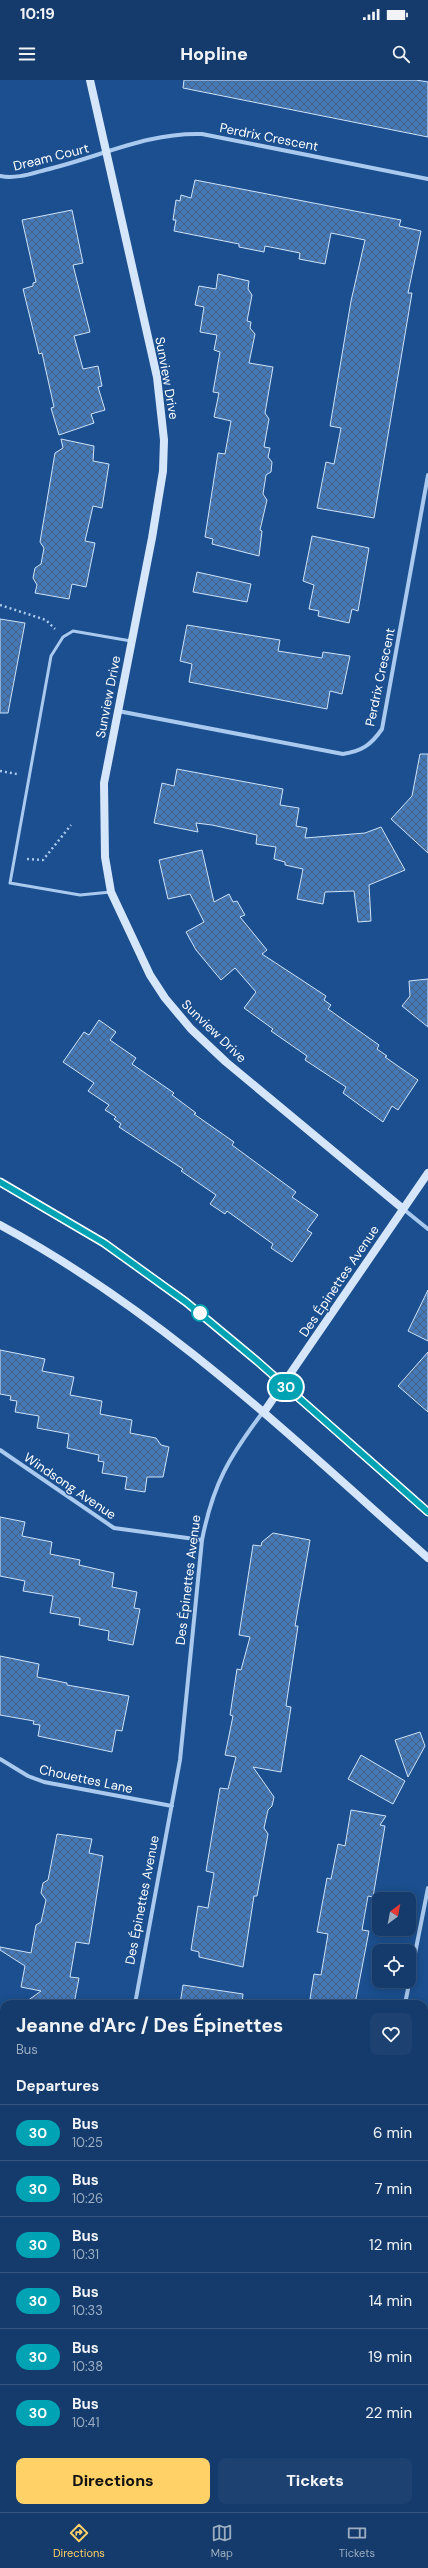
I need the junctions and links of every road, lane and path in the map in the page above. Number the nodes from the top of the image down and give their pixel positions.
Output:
1 (90, 80) edge
2 (106, 152) junction
3 (0, 176) edge
4 (428, 179) edge
5 (428, 475) edge
6 (0, 605) edge
7 (63, 637) junction
8 (131, 641) junction
9 (118, 711) junction
10 (0, 770) edge
11 (30, 776) junction
12 (71, 825) dead end
13 (27, 859) dead end
14 (110, 892) junction
15 (428, 1173) edge
16 (0, 1182) edge
17 (402, 1208) junction
18 (0, 1225) edge
19 (428, 1229) edge
20 (283, 1384) junction
21 (264, 1412) junction
22 (0, 1450) edge
23 (428, 1512) edge
24 (202, 1540) junction
25 (428, 1558) edge
26 (0, 1759) edge
27 (172, 1806) junction
28 (428, 1888) edge
29 (136, 2000) edge
30 (406, 2000) edge

1 - 2 street, Sunview Drive
2 - 3 street, Dream Court
2 - 4 street, Perdrix Crescent
2 - 8 street, Sunview Drive
5 - 9 street, Perdrix Crescent
6 - 7 path
7 - 8 lane
7 - 11 lane
8 - 9 street, Sunview Drive
9 - 14 street, Sunview Drive
10 - 11 path
11 - 14 lane
12 - 13 path
14 - 17 street, Sunview Drive
15 - 17 street, Des Épinettes Avenue
16 - 20 street
17 - 19 street
17 - 20 street, Des Épinettes Avenue
18 - 21 street
20 - 21 street, Des Épinettes Avenue
20 - 23 street
21 - 24 street, Des Épinettes Avenue
21 - 25 street
22 - 24 street, Windsong Avenue
24 - 27 street, Des Épinettes Avenue
26 - 27 street, Chouettes Lane
27 - 29 street, Des Épinettes Avenue
28 - 30 street

